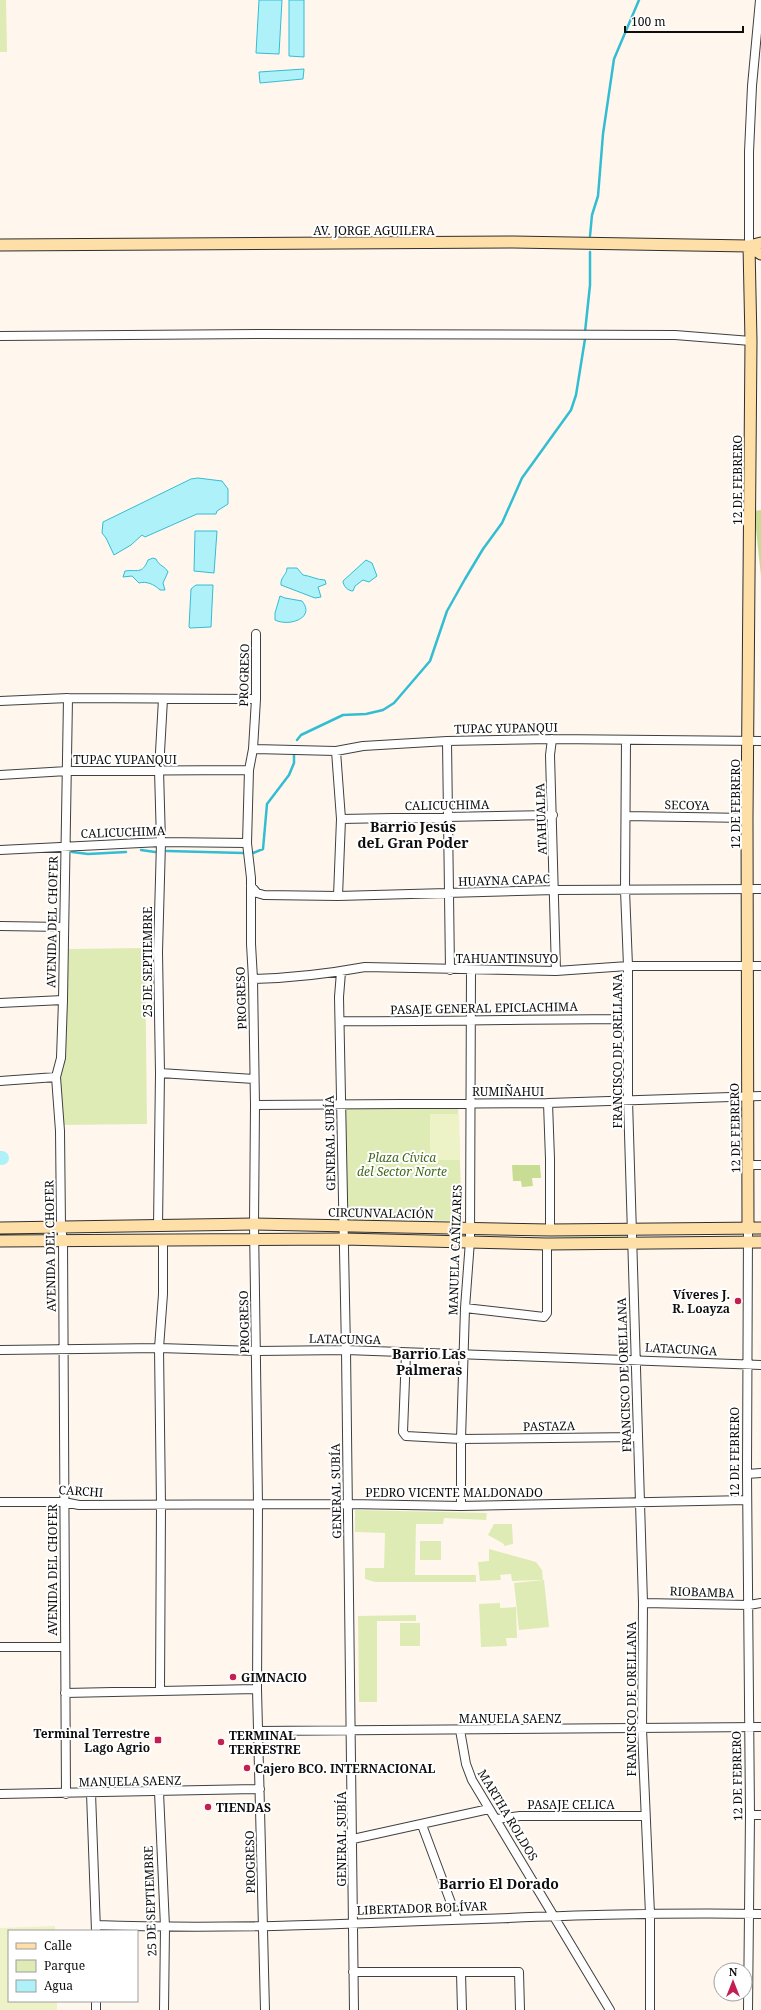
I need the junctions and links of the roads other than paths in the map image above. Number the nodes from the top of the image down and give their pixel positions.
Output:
1 (760, 0) edge
2 (761, 244) edge
3 (0, 245) edge
4 (749, 246) junction
5 (761, 254) edge
6 (0, 336) edge
7 (751, 341) junction
8 (256, 634) dead end
9 (68, 698) junction
10 (163, 699) junction
11 (256, 699) junction
12 (0, 701) edge
13 (552, 739) junction
14 (626, 740) junction
15 (748, 740) junction
16 (447, 741) junction
17 (761, 741) edge
18 (253, 749) junction
19 (336, 751) junction
20 (159, 770) junction
21 (249, 770) junction
22 (67, 771) junction
23 (0, 774) edge
24 (553, 815) junction
25 (626, 816) junction
26 (448, 817) junction
27 (747, 818) junction
28 (341, 819) junction
29 (162, 842) junction
30 (247, 843) junction
31 (65, 846) junction
32 (0, 850) edge
33 (251, 886) junction
34 (555, 890) junction
35 (625, 890) junction
36 (748, 890) junction
37 (761, 890) edge
38 (449, 893) junction
39 (264, 896) junction
40 (338, 896) junction
41 (251, 910) junction
42 (0, 926) edge
43 (64, 926) junction
44 (628, 966) junction
45 (748, 966) junction
46 (761, 966) edge
47 (450, 970) junction
48 (471, 970) junction
49 (556, 970) junction
50 (341, 972) junction
51 (253, 979) junction
52 (63, 1000) junction
53 (0, 1003) edge
54 (628, 1019) junction
55 (340, 1021) junction
56 (470, 1022) junction
57 (160, 1072) junction
58 (56, 1077) junction
59 (254, 1079) junction
60 (0, 1081) edge
61 (747, 1096) junction
62 (761, 1096) edge
63 (628, 1100) junction
64 (470, 1103) junction
65 (548, 1103) junction
66 (341, 1105) junction
67 (255, 1106) junction
68 (749, 1165) junction
69 (761, 1165) edge
70 (254, 1224) junction
71 (342, 1225) junction
72 (61, 1226) junction
73 (158, 1226) junction
74 (0, 1228) edge
75 (470, 1228) junction
76 (761, 1228) edge
77 (748, 1229) junction
78 (550, 1230) junction
79 (632, 1230) junction
80 (343, 1239) junction
81 (163, 1240) junction
82 (254, 1240) junction
83 (0, 1241) edge
84 (63, 1241) junction
85 (470, 1241) junction
86 (748, 1242) junction
87 (761, 1242) edge
88 (633, 1243) junction
89 (547, 1244) junction
90 (465, 1308) junction
91 (63, 1348) junction
92 (159, 1348) junction
93 (0, 1350) edge
94 (257, 1350) junction
95 (346, 1350) junction
96 (406, 1353) junction
97 (464, 1355) junction
98 (635, 1359) junction
99 (747, 1364) junction
100 (761, 1365) edge
101 (637, 1437) junction
102 (461, 1439) junction
103 (747, 1474) junction
104 (761, 1474) edge
105 (747, 1500) junction
106 (0, 1502) edge
107 (64, 1502) junction
108 (640, 1502) junction
109 (258, 1504) junction
110 (348, 1504) junction
111 (161, 1505) junction
112 (461, 1506) junction
113 (643, 1603) junction
114 (761, 1603) edge
115 (749, 1606) junction
116 (0, 1647) edge
117 (64, 1647) junction
118 (257, 1689) junction
119 (160, 1691) junction
120 (65, 1693) junction
121 (749, 1727) junction
122 (761, 1727) edge
123 (642, 1729) junction
124 (460, 1730) junction
125 (259, 1731) junction
126 (352, 1732) junction
127 (260, 1789) junction
128 (159, 1792) junction
129 (91, 1793) junction
130 (0, 1794) edge
131 (66, 1794) junction
132 (489, 1809) junction
133 (750, 1815) junction
134 (761, 1815) edge
135 (645, 1816) junction
136 (497, 1819) junction
137 (422, 1825) junction
138 (353, 1839) junction
139 (650, 1914) junction
140 (750, 1914) junction
141 (761, 1914) edge
142 (556, 1917) junction
143 (457, 1918) junction
144 (353, 1923) junction
145 (263, 1926) junction
146 (164, 1927) junction
147 (96, 1928) edge
148 (354, 1972) junction
149 (461, 1973) junction
150 (164, 2010) edge
151 (265, 2010) edge
152 (354, 2010) edge
153 (462, 2010) edge
154 (520, 2010) edge
155 (610, 2010) edge
156 (650, 2010) edge
157 (748, 2010) edge

1 - 4 street
2 - 4 street, AV. JORGE AGUILERA
3 - 4 street, AV. JORGE AGUILERA
4 - 5 street
4 - 7 street, 12 DE FEBRERO
6 - 7 street
7 - 15 street, 12 DE FEBRERO
8 - 11 street, PROGRESO
9 - 10 street
9 - 12 street
9 - 22 street, AVENIDA DEL CHOFER
10 - 11 street
10 - 20 street, 25 DE SEPTIEMBRE
11 - 18 street, PROGRESO
13 - 14 street, TUPAC YUPANQUI
13 - 16 street, TUPAC YUPANQUI
13 - 24 street, ATAHUALPA
14 - 15 street, TUPAC YUPANQUI
14 - 25 street, FRANCISCO DE ORELLANA
15 - 17 street, TUPAC YUPANQUI
15 - 27 street, 12 DE FEBRERO
16 - 19 street, TUPAC YUPANQUI
16 - 26 street
18 - 19 street, TUPAC YUPANQUI
18 - 21 street, PROGRESO
19 - 28 street
20 - 21 street, TUPAC YUPANQUI
20 - 22 street, TUPAC YUPANQUI
20 - 29 street, 25 DE SEPTIEMBRE
21 - 30 street, PROGRESO
22 - 23 street, TUPAC YUPANQUI
22 - 31 street, AVENIDA DEL CHOFER
24 - 26 street, CALICUCHIMA
24 - 34 street, ATAHUALPA
25 - 27 street, SECOYA
25 - 35 street, FRANCISCO DE ORELLANA
26 - 28 street, CALICUCHIMA
26 - 38 street
27 - 36 street, 12 DE FEBRERO
28 - 40 street
29 - 30 street, CALICUCHIMA
29 - 31 street, CALICUCHIMA
29 - 57 street, 25 DE SEPTIEMBRE
30 - 33 street, PROGRESO
31 - 32 street, CALICUCHIMA
31 - 43 street, AVENIDA DEL CHOFER
33 - 39 street
33 - 41 street, PROGRESO
34 - 35 street, HUAYNA CAPAC
34 - 38 street, HUAYNA CAPAC
34 - 49 street, ATAHUALPA
35 - 36 street, HUAYNA CAPAC
35 - 44 street, FRANCISCO DE ORELLANA
36 - 37 street, HUAYNA CAPAC
36 - 45 street, 12 DE FEBRERO
38 - 40 street, HUAYNA CAPAC
38 - 47 street
39 - 40 street, HUAYNA CAPAC
39 - 41 street
41 - 51 street, PROGRESO
42 - 43 street
43 - 52 street, AVENIDA DEL CHOFER
44 - 45 street, TAHUANTINSUYO
44 - 49 street, TAHUANTINSUYO
44 - 54 street, FRANCISCO DE ORELLANA
45 - 46 street, TAHUANTINSUYO
45 - 61 street, 12 DE FEBRERO
47 - 48 street, TAHUANTINSUYO
47 - 50 street, TAHUANTINSUYO
48 - 49 street, TAHUANTINSUYO
48 - 56 street, MANUELA CAÑIZARES
50 - 51 street, TAHUANTINSUYO
50 - 55 street, GENERAL SUBÍA
51 - 59 street, PROGRESO
52 - 53 street
52 - 58 street, AVENIDA DEL CHOFER
54 - 56 street, PASAJE GENERAL EPICLACHIMA
54 - 63 street, FRANCISCO DE ORELLANA
55 - 56 street, PASAJE GENERAL EPICLACHIMA
55 - 66 street, GENERAL SUBÍA
56 - 64 street, MANUELA CAÑIZARES
57 - 59 street
57 - 73 street, 25 DE SEPTIEMBRE
58 - 60 street
58 - 72 street, AVENIDA DEL CHOFER
59 - 67 street, PROGRESO
61 - 62 street, RUMIÑAHUI
61 - 63 street, RUMIÑAHUI
61 - 68 street, 12 DE FEBRERO
63 - 65 street, RUMIÑAHUI
63 - 79 street, FRANCISCO DE ORELLANA
64 - 65 street, RUMIÑAHUI
64 - 66 street, RUMIÑAHUI
64 - 75 street, MANUELA CAÑIZARES
65 - 78 street
66 - 67 street, RUMIÑAHUI
66 - 71 street, GENERAL SUBÍA
67 - 70 street, PROGRESO
68 - 69 street
68 - 77 street, 12 DE FEBRERO
70 - 71 street, CIRCUNVALACIÓN
70 - 73 street, CIRCUNVALACIÓN
70 - 82 street, PROGRESO
71 - 75 street, CIRCUNVALACIÓN
71 - 80 street, GENERAL SUBÍA
72 - 73 street, CIRCUNVALACIÓN
72 - 74 street, CIRCUNVALACIÓN
72 - 84 street, AVENIDA DEL CHOFER
75 - 78 street, CIRCUNVALACIÓN
75 - 85 street, MANUELA CAÑIZARES
76 - 77 street, CIRCUNVALACIÓN
77 - 79 street, CIRCUNVALACIÓN
77 - 86 street, 12 DE FEBRERO
78 - 79 street, CIRCUNVALACIÓN
79 - 88 street, FRANCISCO DE ORELLANA
80 - 82 street
80 - 85 street
80 - 95 street, GENERAL SUBÍA
81 - 82 street
81 - 84 street
81 - 92 street
82 - 94 street, PROGRESO
83 - 84 street
84 - 91 street, AVENIDA DEL CHOFER
85 - 89 street
85 - 90 street, MANUELA CAÑIZARES
86 - 87 street
86 - 88 street
86 - 99 street, 12 DE FEBRERO
88 - 89 street
88 - 98 street, FRANCISCO DE ORELLANA
89 - 90 street
90 - 97 street, MANUELA CAÑIZARES
91 - 92 street, LATACUNGA
91 - 93 street, LATACUNGA
91 - 107 street, AVENIDA DEL CHOFER
92 - 94 street, LATACUNGA
92 - 111 street
94 - 95 street, LATACUNGA
94 - 109 street, PROGRESO
95 - 96 street, LATACUNGA
95 - 110 street, GENERAL SUBÍA
96 - 97 street, LATACUNGA
96 - 102 street, PASTAZA
97 - 98 street, LATACUNGA
97 - 102 street, MANUELA CAÑIZARES
98 - 99 street, LATACUNGA
98 - 101 street, FRANCISCO DE ORELLANA
99 - 100 street, LATACUNGA
99 - 103 street, 12 DE FEBRERO
101 - 102 street, PASTAZA
101 - 108 street, FRANCISCO DE ORELLANA
102 - 112 street, MANUELA CAÑIZARES
103 - 104 street
103 - 105 street, 12 DE FEBRERO
105 - 108 street, PEDRO VICENTE MALDONADO
105 - 115 street, 12 DE FEBRERO
106 - 107 street, CARCHI
107 - 111 street, CARCHI
107 - 117 street, AVENIDA DEL CHOFER
108 - 112 street, PEDRO VICENTE MALDONADO
108 - 113 street, FRANCISCO DE ORELLANA
109 - 110 street, PEDRO VICENTE MALDONADO
109 - 111 street, PEDRO VICENTE MALDONADO
109 - 118 street, PROGRESO
110 - 112 street, PEDRO VICENTE MALDONADO
110 - 126 street, GENERAL SUBÍA
111 - 119 street
113 - 115 street, RIOBAMBA
113 - 123 street, FRANCISCO DE ORELLANA
114 - 115 street, RIOBAMBA
115 - 121 street, 12 DE FEBRERO
116 - 117 street
117 - 120 street, AVENIDA DEL CHOFER
118 - 119 street
118 - 125 street, PROGRESO
119 - 120 street
120 - 131 street, AVENIDA DEL CHOFER
121 - 122 street, MANUELA SAENZ
121 - 123 street, MANUELA SAENZ
121 - 133 street, 12 DE FEBRERO
123 - 124 street, MANUELA SAENZ
123 - 135 street, FRANCISCO DE ORELLANA
124 - 126 street, MANUELA SAENZ
124 - 132 street, MARTHA ROLDOS
125 - 126 street, MANUELA SAENZ
125 - 127 street, PROGRESO
126 - 138 street, GENERAL SUBÍA
127 - 128 street, MANUELA SAENZ
127 - 145 street, PROGRESO
128 - 129 street, MANUELA SAENZ
128 - 146 street, 25 DE SEPTIEMBRE
129 - 131 street, MANUELA SAENZ
129 - 147 street
130 - 131 street, MANUELA SAENZ
132 - 136 street, MARTHA ROLDOS
132 - 137 street
133 - 134 street
133 - 140 street, 12 DE FEBRERO
135 - 136 street, PASAJE CELICA
135 - 139 street, FRANCISCO DE ORELLANA
136 - 142 street, MARTHA ROLDOS
137 - 138 street
137 - 143 street
138 - 144 street, GENERAL SUBÍA
139 - 140 street, LIBERTADOR BOLÍVAR
139 - 142 street, LIBERTADOR BOLÍVAR
139 - 156 street, FRANCISCO DE ORELLANA
140 - 141 street, LIBERTADOR BOLÍVAR
140 - 157 street, 12 DE FEBRERO
142 - 143 street, LIBERTADOR BOLÍVAR
142 - 155 street, MARTHA ROLDOS
143 - 144 street, LIBERTADOR BOLÍVAR
144 - 145 street, LIBERTADOR BOLÍVAR
144 - 148 street, GENERAL SUBÍA
145 - 146 street, LIBERTADOR BOLÍVAR
145 - 151 street, PROGRESO
146 - 147 street, LIBERTADOR BOLÍVAR
146 - 150 street, 25 DE SEPTIEMBRE
148 - 149 street
148 - 152 street, GENERAL SUBÍA
149 - 153 street
149 - 154 street

